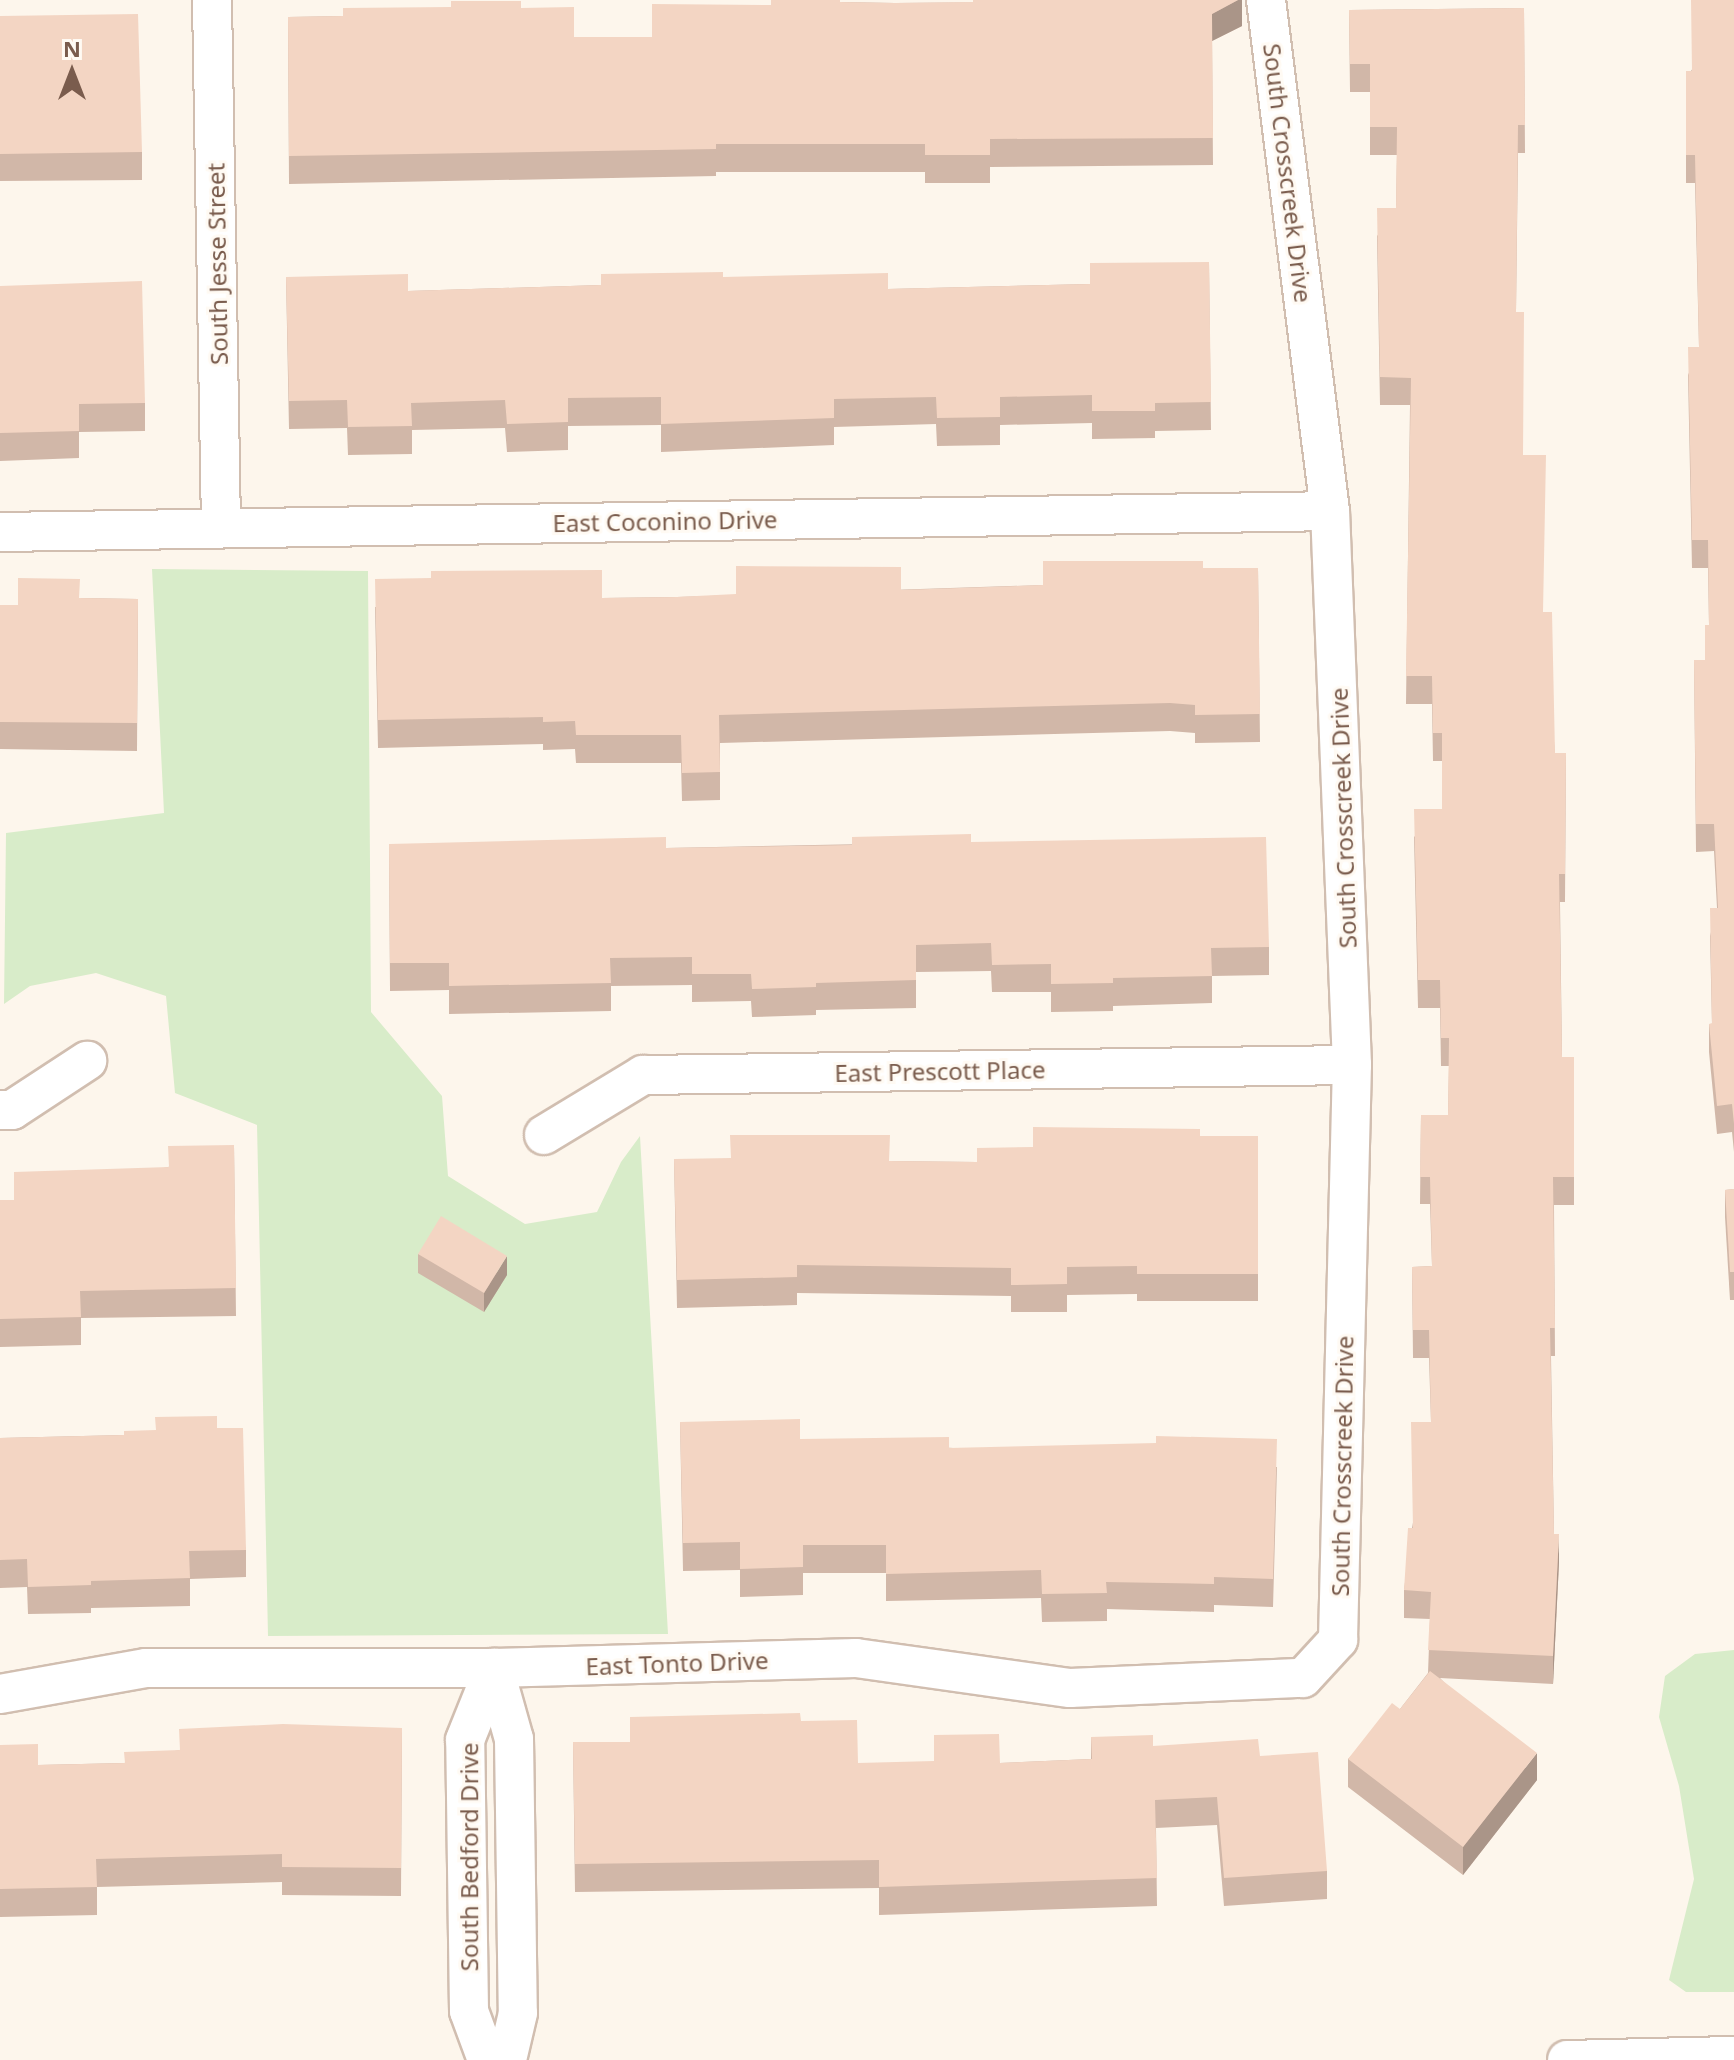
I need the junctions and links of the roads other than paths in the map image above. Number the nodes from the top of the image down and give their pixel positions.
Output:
1 (212, 0) edge
2 (1266, 0) edge
3 (1330, 511) junction
4 (221, 528) junction
5 (0, 532) edge
6 (87, 1061) dead end
7 (1352, 1065) junction
8 (0, 1110) edge
9 (544, 1135) dead end
10 (1338, 1640) joint
11 (494, 1668) junction
12 (0, 1694) edge
13 (1734, 2056) edge
14 (1646, 2059) edge
15 (487, 2060) edge
16 (507, 2060) edge
17 (1567, 2060) edge

1 - 4 street, South Jesse Street
2 - 3 street, South Crosscreek Drive
3 - 4 street, East Coconino Drive
3 - 7 street, South Crosscreek Drive
4 - 5 street, East Coconino Drive
6 - 8 street
7 - 9 street, East Prescott Place
7 - 10 street, South Crosscreek Drive
10 - 11 street, East Tonto Drive
11 - 12 street, East Tonto Drive
11 - 15 street, South Bedford Drive
11 - 16 street, South Bedford Drive
13 - 14 street
14 - 17 street

